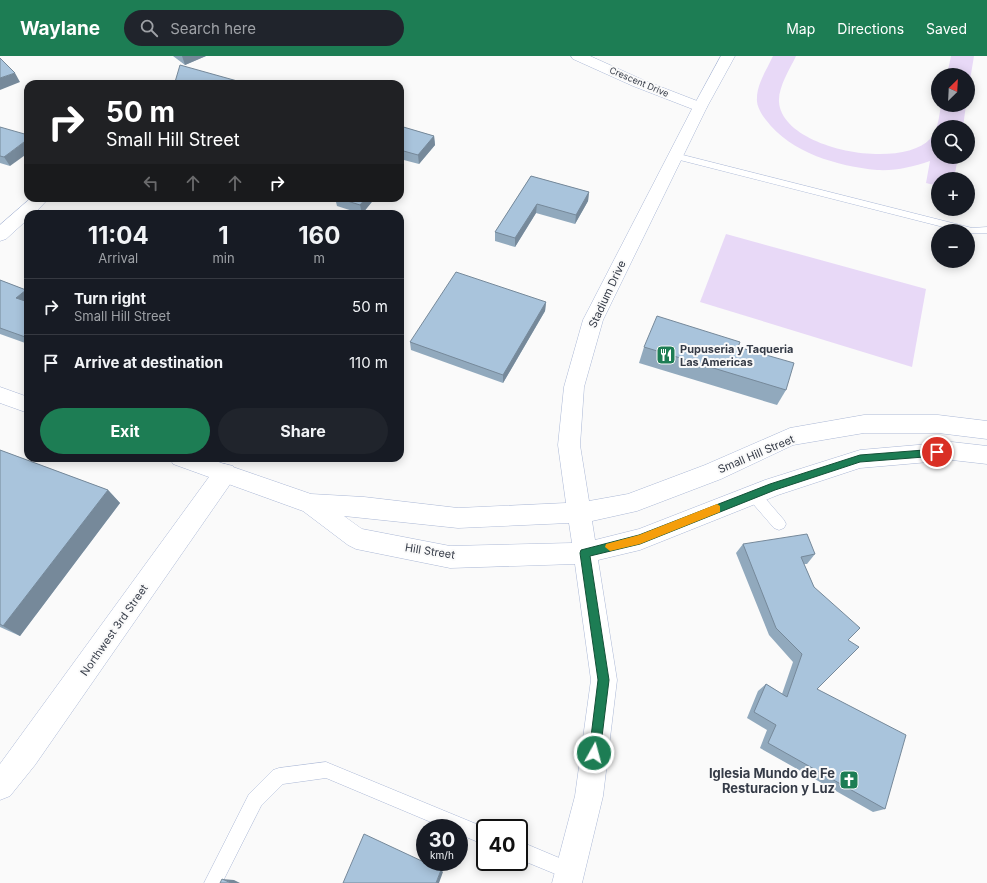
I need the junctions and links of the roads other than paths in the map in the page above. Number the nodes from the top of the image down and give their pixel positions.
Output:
1 (578, 56) edge
2 (728, 56) edge
3 (700, 107) junction
4 (675, 156) junction
5 (37, 202) edge
6 (28, 210) edge
7 (24, 213) edge
8 (987, 230) edge
9 (0, 235) edge
10 (0, 395) edge
11 (24, 404) edge
12 (987, 430) edge
13 (987, 455) edge
14 (193, 462) edge
15 (225, 473) junction
16 (753, 494) junction
17 (311, 504) junction
18 (579, 513) junction
19 (779, 524) dead end
20 (584, 553) junction
21 (0, 786) edge
22 (476, 832) edge
23 (528, 855) edge
24 (568, 877) edge
25 (213, 883) edge

1 - 3 street, Crescent Drive
2 - 3 street, Stadium Drive
3 - 4 street, Stadium Drive
4 - 8 lane
4 - 18 street, Stadium Drive
5 - 6 street
7 - 9 street
10 - 11 street
12 - 18 street, Small Hill Street
13 - 16 street
14 - 15 street, Hill Street
15 - 17 street, Hill Street
15 - 21 street, Northwest 3rd Street
16 - 19 lane
16 - 20 street
17 - 18 street, Hill Street
17 - 20 street, Hill Street
18 - 20 street, Stadium Drive
20 - 24 street, Stadium Drive
22 - 25 lane
23 - 24 lane

